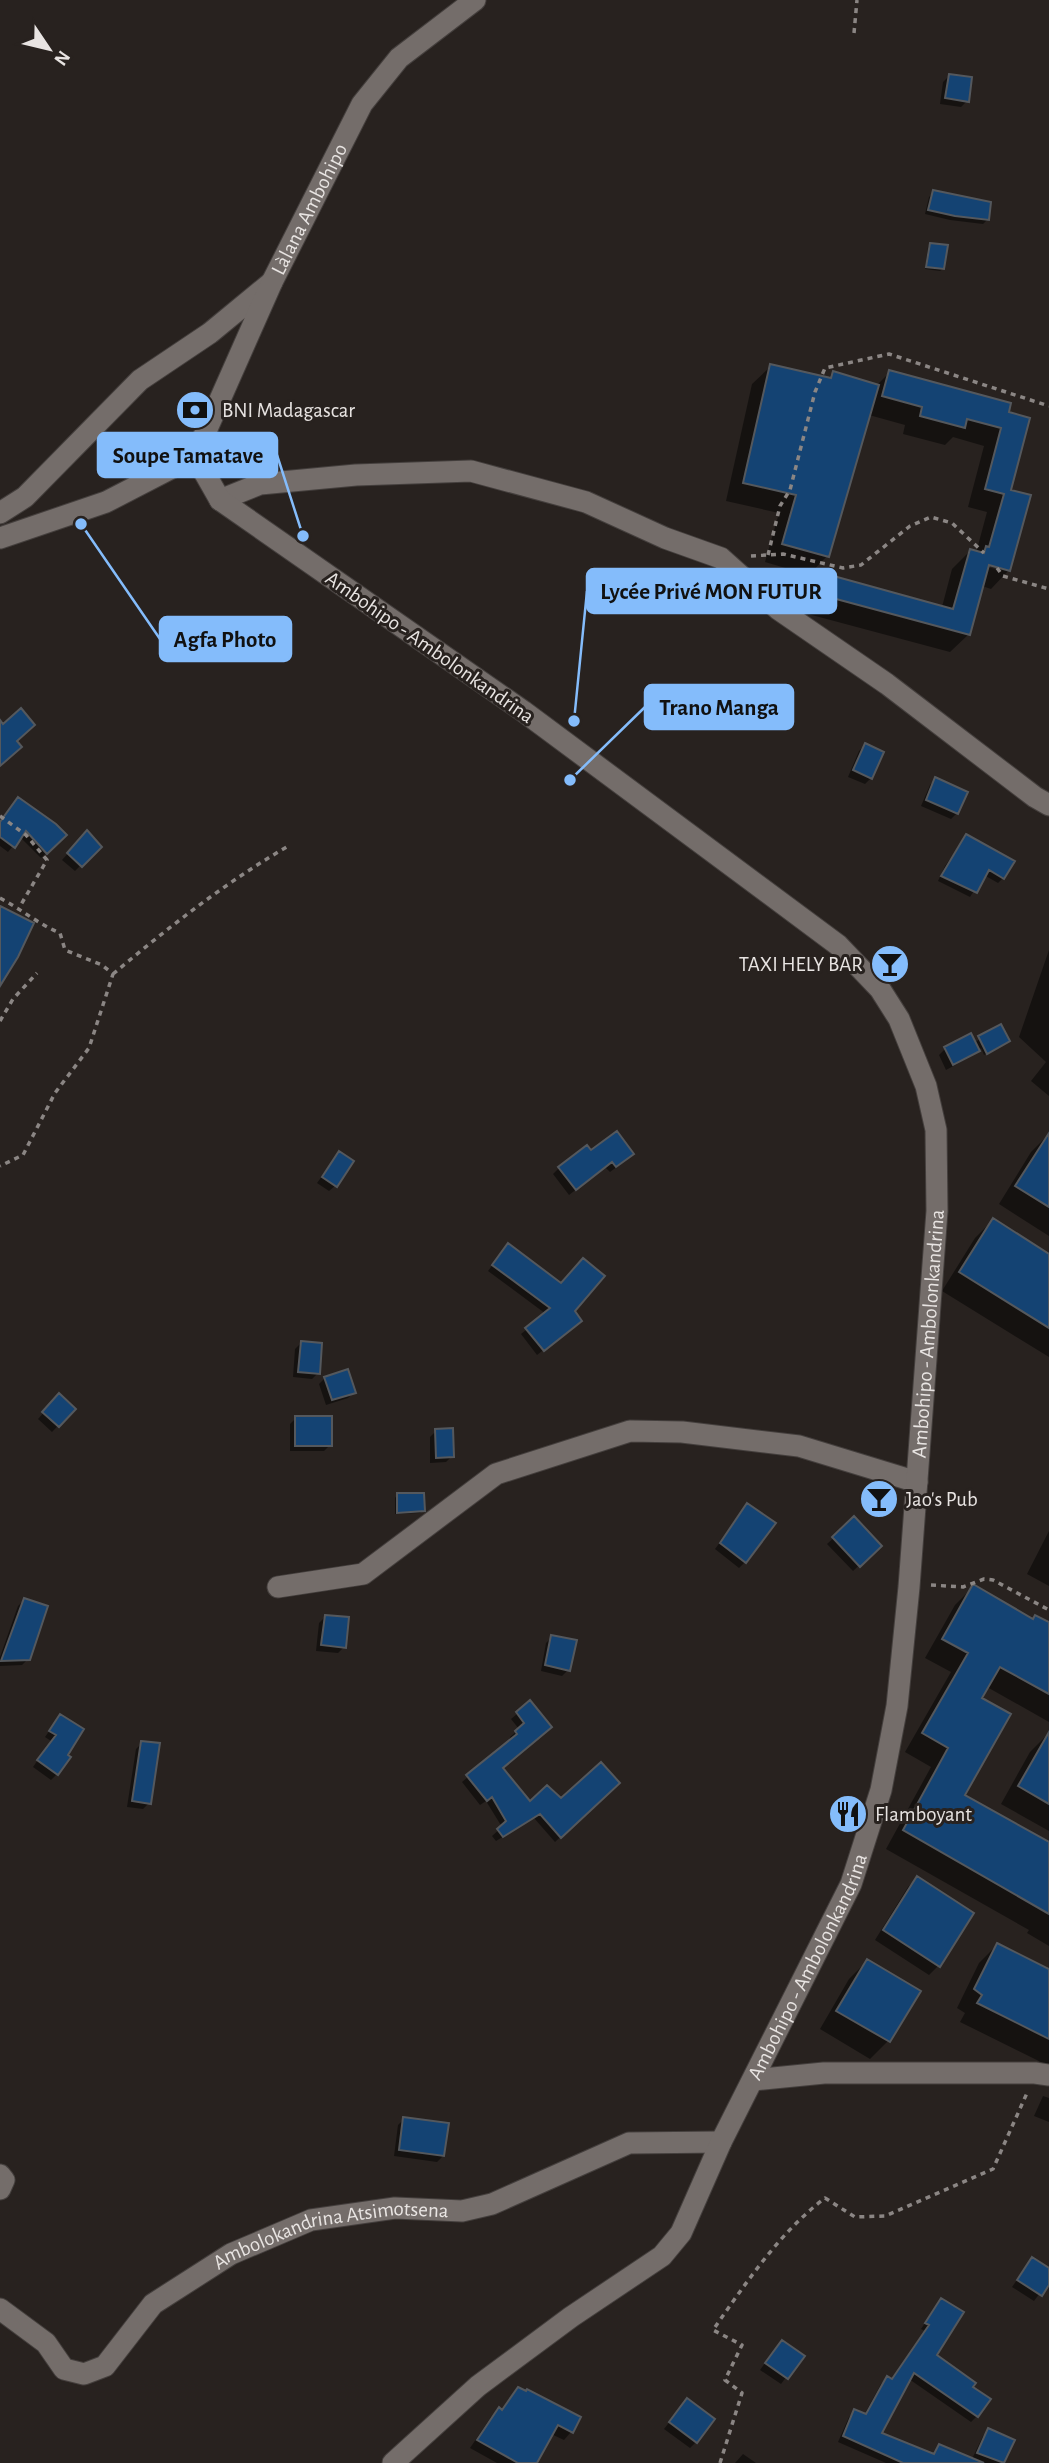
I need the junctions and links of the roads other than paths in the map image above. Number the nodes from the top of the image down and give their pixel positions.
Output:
1 (475, 0) edge
2 (272, 282) junction
3 (195, 456) junction
4 (220, 500) junction
5 (0, 513) edge
6 (0, 538) edge
7 (1049, 805) edge
8 (917, 1482) junction
9 (278, 1587) dead end
10 (1042, 2074) edge
11 (753, 2080) junction
12 (721, 2142) junction
13 (0, 2175) edge
14 (0, 2189) edge
15 (0, 2309) edge
16 (393, 2463) edge

1 - 2 street, Làlana Ambohipo
2 - 3 street, Làlana Ambohipo
2 - 5 street
3 - 4 street, Ambohipo - Ambolonkandrina
3 - 6 street
4 - 7 street
4 - 8 street, Ambohipo - Ambolonkandrina
8 - 9 street
8 - 11 street, Ambohipo - Ambolonkandrina
10 - 11 street
11 - 12 street, Ambohipo - Ambolonkandrina
12 - 15 street, Ambolokandrina Atsimotsena
12 - 16 street, Ambohipo - Ambolonkandrina
13 - 14 street

